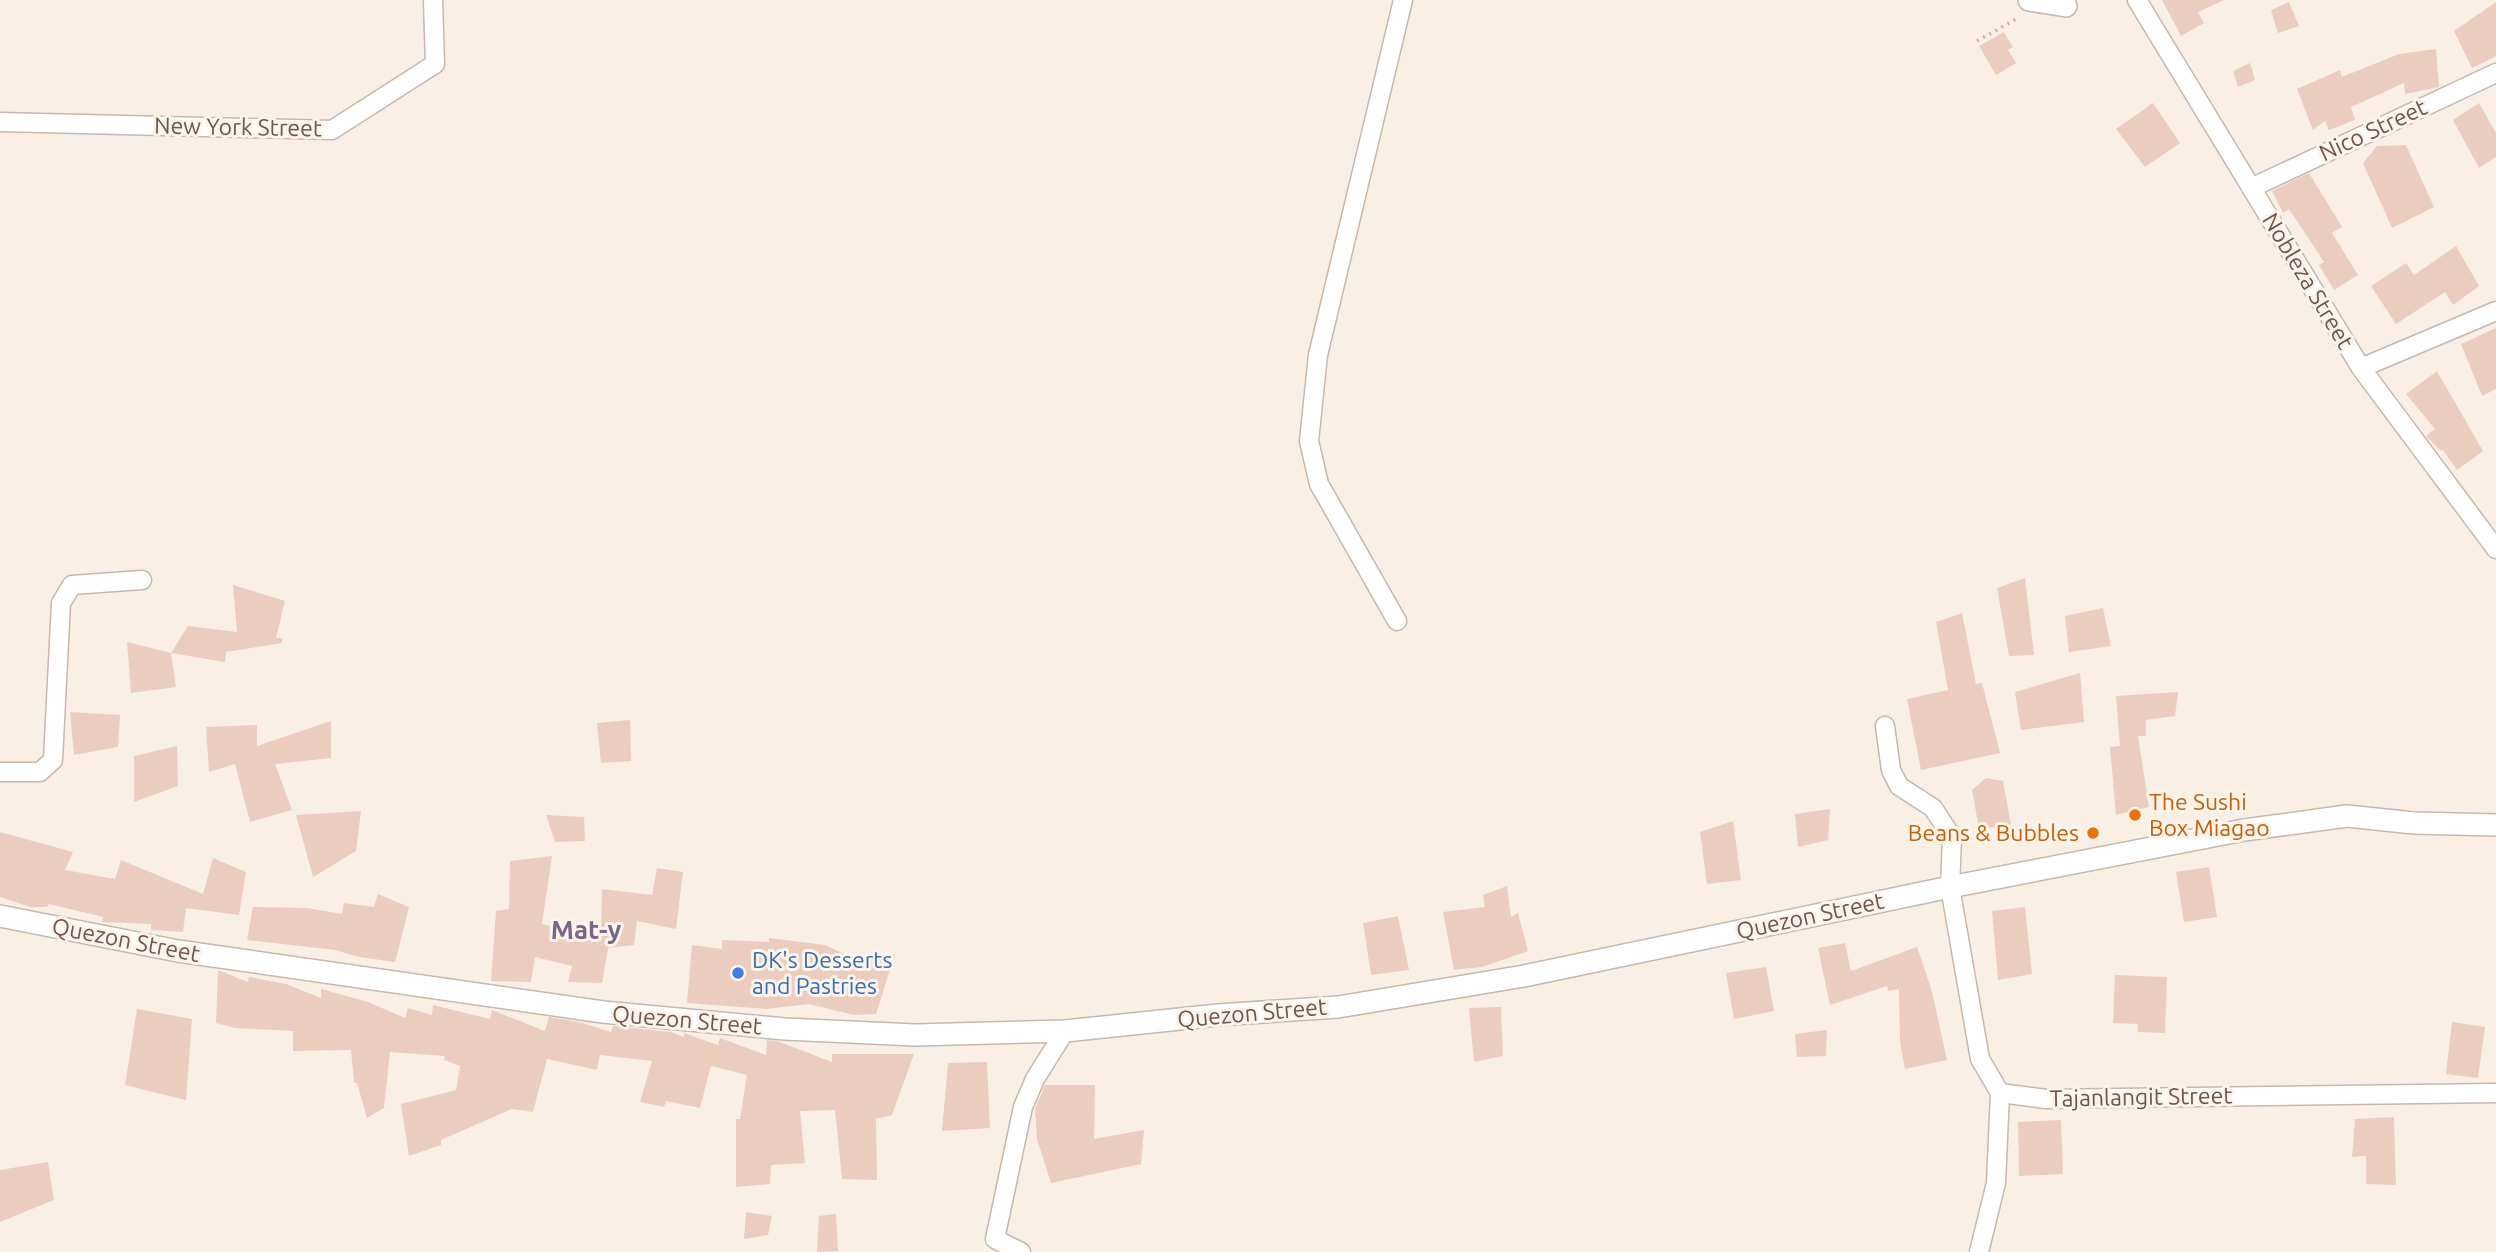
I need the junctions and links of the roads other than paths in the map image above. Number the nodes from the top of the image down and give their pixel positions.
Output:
1 (433, 0) edge
2 (1403, 0) edge
3 (2137, 0) edge
4 (2037, 1) edge
5 (2071, 3) edge
6 (2496, 73) edge
7 (0, 122) edge
8 (2251, 188) junction
9 (2496, 311) edge
10 (2361, 368) junction
11 (2496, 549) edge
12 (142, 580) dead end
13 (1397, 621) dead end
14 (1885, 726) dead end
15 (0, 772) edge
16 (2496, 825) edge
17 (1950, 887) junction
18 (0, 916) edge
19 (1065, 1031) junction
20 (2000, 1093) junction
21 (2496, 1093) edge
22 (990, 1245) edge
23 (1021, 1252) edge
24 (1979, 1252) edge

1 - 7 street, New York Street
2 - 13 street
3 - 8 street, Nobleza Street
4 - 5 street
6 - 8 street, Nico Street
8 - 10 street, Nobleza Street
9 - 10 street
10 - 11 street, Nobleza Street
12 - 15 street
14 - 17 street
16 - 17 street, Quezon Street
17 - 19 street, Quezon Street
17 - 20 street
18 - 19 street, Quezon Street
19 - 22 street
20 - 21 street, Tajanlangit Street
20 - 24 street
22 - 23 street

